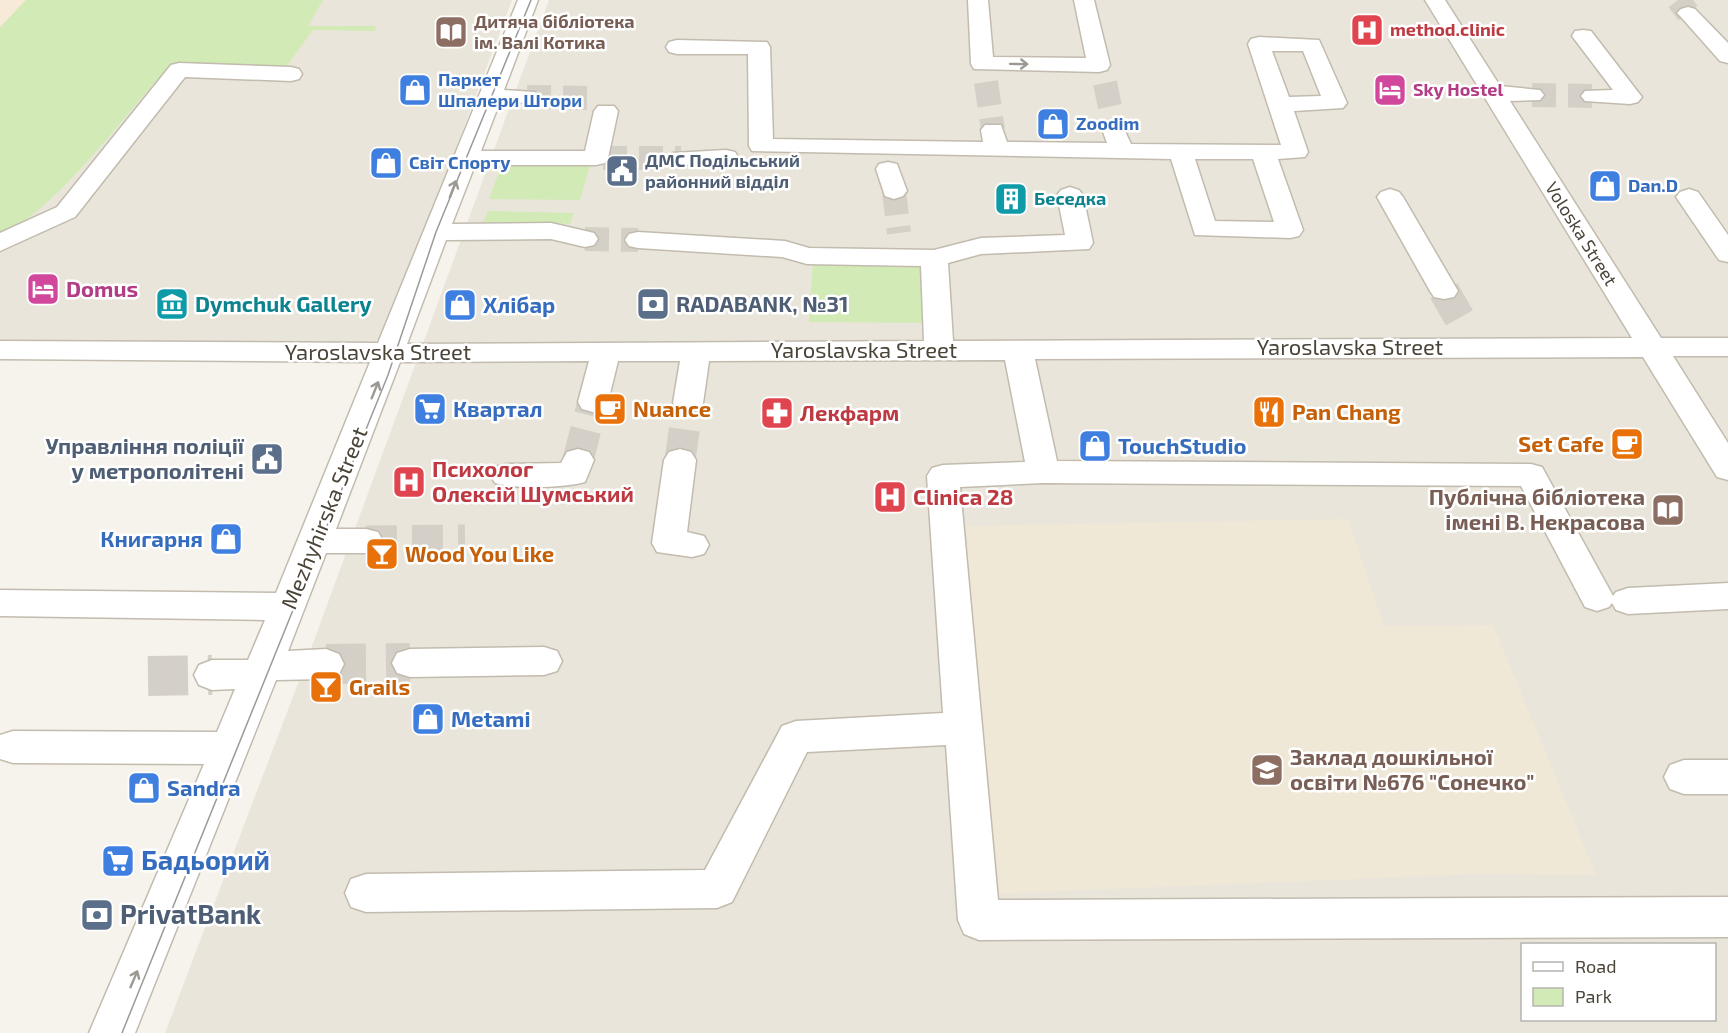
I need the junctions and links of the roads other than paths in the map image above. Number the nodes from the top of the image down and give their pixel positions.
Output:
1 (528, 0) edge
2 (978, 0) edge
3 (1084, 0) edge
4 (1435, 0) edge
5 (1688, 13) tunnel mouth
6 (1583, 36) dead end
7 (1723, 45) edge
8 (677, 47) dead end
9 (291, 74) dead end
10 (1494, 93) junction
11 (1532, 95) tunnel mouth
12 (1593, 96) tunnel mouth
13 (490, 97) junction
14 (527, 97) tunnel mouth
15 (1280, 104) dead end
16 (606, 111) dead end
17 (1181, 152) junction
18 (1263, 152) junction
19 (726, 157) dead end
20 (465, 158) junction
21 (681, 158) tunnel mouth
22 (1070, 195) dead end
23 (1390, 197) dead end
24 (1689, 197) dead end
25 (436, 232) junction
26 (585, 239) tunnel mouth
27 (638, 240) tunnel mouth
28 (0, 243) edge
29 (1728, 254) edge
30 (934, 258) junction
31 (1444, 291) tunnel mouth
32 (1460, 319) tunnel mouth
33 (1651, 346) junction
34 (1475, 347) junction
35 (1728, 347) edge
36 (939, 349) junction
37 (1018, 349) junction
38 (0, 350) edge
39 (606, 351) junction
40 (696, 351) junction
41 (390, 352) junction
42 (593, 402) tunnel mouth
43 (688, 403) tunnel mouth
44 (578, 460) tunnel mouth
45 (680, 460) tunnel mouth
46 (1728, 469) edge
47 (1043, 472) junction
48 (506, 475) dead end
49 (315, 540) junction
50 (366, 541) tunnel mouth
51 (692, 545) dead end
52 (1728, 596) edge
53 (0, 603) edge
54 (288, 607) junction
55 (544, 661) dead end
56 (410, 663) tunnel mouth
57 (326, 664) tunnel mouth
58 (262, 670) junction
59 (212, 675) tunnel mouth
60 (963, 728) junction
61 (13, 747) dead end
62 (230, 748) junction
63 (1684, 777) dead end
64 (1728, 777) edge
65 (366, 893) dead end
66 (1728, 917) edge
67 (112, 1033) edge

1 - 13 street, Mezhyhirska Street
2 -> 3 street
4 - 10 street, Voloska Street
5 - 7 street
6 - 12 street
8 - 17 street
9 - 28 street
10 - 11 street
10 - 33 street, Voloska Street
13 - 14 street
13 - 20 street, Mezhyhirska Street
15 - 18 street
16 - 20 street
17 - 18 street
17 - 18 street
19 - 21 street
25 -> 20 street, Mezhyhirska Street
22 - 30 street
23 - 31 street
24 - 29 street
25 - 26 street
25 - 41 street, Mezhyhirska Street
27 - 30 street
30 - 36 street
32 - 34 street
33 - 34 street, Yaroslavska Street
33 - 35 street, Yaroslavska Street
33 - 46 street, Voloska Street
34 - 37 street, Yaroslavska Street
36 - 37 street, Yaroslavska Street
36 - 40 street, Yaroslavska Street
37 - 47 street
38 - 41 street, Yaroslavska Street
39 - 40 street, Yaroslavska Street
39 - 41 street, Yaroslavska Street
39 - 42 street
40 - 43 street
49 -> 41 street, Mezhyhirska Street
44 - 48 street
45 - 51 street
47 - 52 street
47 - 60 street
49 - 50 street
49 - 54 street, Mezhyhirska Street
53 - 54 street
54 - 58 street, Mezhyhirska Street
55 - 56 street
57 - 58 street
58 - 59 street
58 - 62 street, Mezhyhirska Street
60 - 65 street
60 - 66 street
61 - 62 street
67 -> 62 street, Mezhyhirska Street
63 - 64 street

